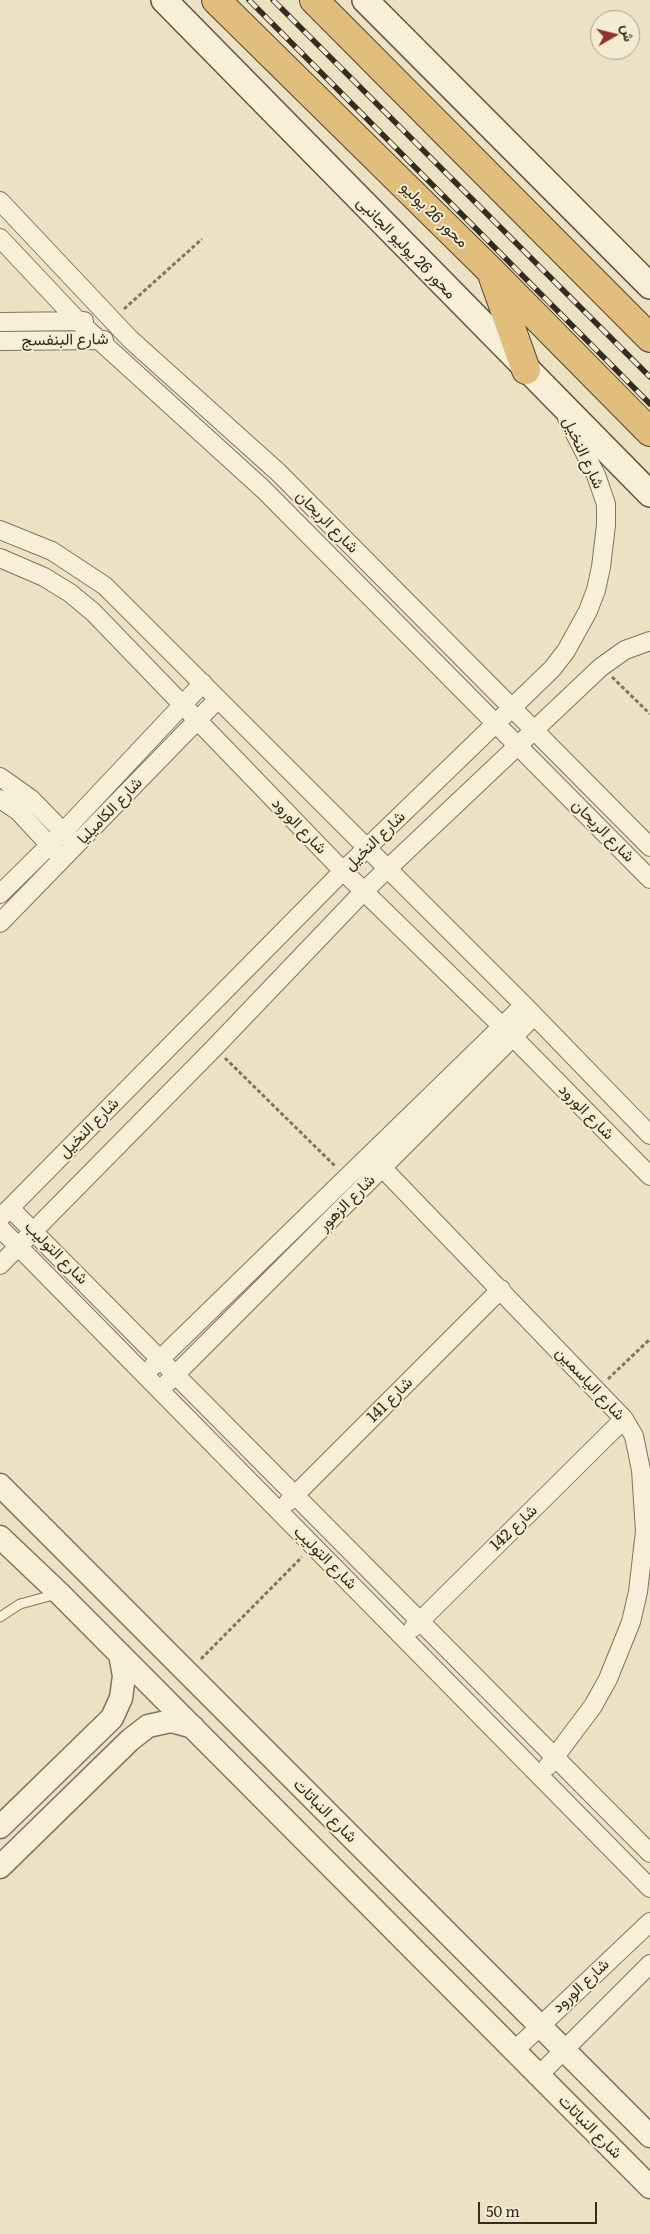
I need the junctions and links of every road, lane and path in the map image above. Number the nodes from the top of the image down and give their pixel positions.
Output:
1 (164, 0) edge
2 (216, 0) edge
3 (314, 0) edge
4 (365, 0) edge
5 (0, 201) edge
6 (29, 231) junction
7 (202, 239) dead end
8 (6, 243) edge
9 (491, 271) junction
10 (650, 286) edge
11 (112, 320) junction
12 (0, 322) edge
13 (78, 322) junction
14 (650, 338) edge
15 (130, 339) junction
16 (99, 340) junction
17 (0, 341) edge
18 (526, 370) junction
19 (561, 406) junction
20 (650, 432) edge
21 (279, 473) junction
22 (263, 489) junction
23 (650, 494) edge
24 (0, 530) edge
25 (361, 556) junction
26 (0, 558) edge
27 (346, 572) junction
28 (145, 625) junction
29 (650, 641) edge
30 (124, 642) junction
31 (601, 666) junction
32 (203, 683) junction
33 (218, 698) junction
34 (182, 704) junction
35 (512, 709) junction
36 (650, 714) edge
37 (197, 720) junction
38 (496, 724) junction
39 (534, 730) junction
40 (518, 745) junction
41 (0, 777) edge
42 (0, 798) edge
43 (64, 831) junction
44 (49, 845) junction
45 (77, 846) junction
46 (650, 847) edge
47 (367, 849) junction
48 (63, 859) junction
49 (388, 869) junction
50 (343, 872) junction
51 (650, 878) edge
52 (364, 891) junction
53 (0, 894) edge
54 (0, 923) edge
55 (529, 1011) junction
56 (508, 1032) junction
57 (214, 1048) junction
58 (650, 1135) edge
59 (370, 1155) junction
60 (383, 1167) junction
61 (650, 1176) edge
62 (347, 1178) junction
63 (5, 1213) edge
64 (0, 1228) edge
65 (34, 1231) junction
66 (19, 1246) junction
67 (0, 1265) edge
68 (501, 1289) junction
69 (650, 1339) edge
70 (161, 1359) junction
71 (145, 1374) junction
72 (176, 1374) junction
73 (160, 1390) junction
74 (596, 1390) junction
75 (624, 1419) junction
76 (0, 1485) edge
77 (296, 1495) junction
78 (279, 1511) junction
79 (0, 1537) edge
80 (313, 1546) junction
81 (60, 1594) junction
82 (0, 1617) edge
83 (420, 1620) junction
84 (403, 1637) junction
85 (120, 1654) junction
86 (188, 1672) junction
87 (193, 1727) junction
88 (555, 1757) junction
89 (540, 1776) junction
90 (0, 1826) edge
91 (650, 1853) edge
92 (0, 1867) edge
93 (650, 1888) edge
94 (650, 1922) edge
95 (650, 1964) edge
96 (539, 2026) junction
97 (564, 2049) junction
98 (514, 2051) junction
99 (539, 2075) junction
100 (650, 2136) edge
101 (650, 2186) edge

1 - 18 main road, محور 26 يوليو الجانبى
2 - 9 highway, محور 26 يوليو
3 - 14 highway
4 - 10 main road
5 - 6 street, شارع الريحان
6 - 8 street
6 - 11 street, شارع الريحان
7 - 11 path
8 - 13 street, شارع الريحان
9 - 18 highway
9 - 20 highway, محور 26 يوليو
11 - 13 street, شارع البنفسج
11 - 15 street, شارع الريحان
12 - 13 street, شارع البنفسج
13 - 16 street, شارع الريحان
15 - 16 street, شارع البنفسج
15 - 21 street, شارع الريحان
16 - 17 street, شارع البنفسج
16 - 22 street, شارع الريحان
18 - 19 main road, محور 26 يوليو الجانبى
19 - 23 main road, محور 26 يوليو الجانبى
19 - 35 street, شارع النخيل
21 - 22 street
21 - 25 street, شارع الريحان
22 - 27 street, شارع الريحان
24 - 28 street, شارع الورود
25 - 27 street
25 - 35 street, شارع الريحان
26 - 30 street, شارع الورود
27 - 38 street, شارع الريحان
28 - 30 street
28 - 32 street, شارع الورود
29 - 31 street, شارع النخيل
30 - 34 street, شارع الورود
31 - 36 path
31 - 39 street, شارع النخيل
32 - 33 street, شارع الورود
32 - 34 street, شارع الكاميليا
33 - 37 street, شارع الكاميليا
33 - 47 street, شارع الورود
34 - 37 street, شارع الورود
34 - 43 street, شارع الكاميليا
35 - 38 street, شارع النخيل
35 - 39 street, شارع الريحان
37 - 45 street, شارع الكاميليا
37 - 50 street, شارع الورود
38 - 40 street, شارع الريحان
38 - 47 street, شارع النخيل
39 - 40 street, شارع النخيل
39 - 46 street, شارع الريحان
40 - 49 street, شارع النخيل
40 - 51 street, شارع الريحان
41 - 43 street
42 - 44 street
43 - 44 street, شارع الكاميليا
43 - 45 street
44 - 48 street
44 - 53 street, شارع الكاميليا
45 - 48 street, شارع الكاميليا
47 - 49 street, شارع الورود
47 - 50 street, شارع النخيل
48 - 54 street, شارع الكاميليا
49 - 52 street, شارع النخيل
49 - 55 street, شارع الورود
50 - 52 street, شارع الورود
50 - 63 street, شارع النخيل
52 - 56 street, شارع الورود
52 - 57 street, شارع النخيل
55 - 56 street, شارع الزهور
55 - 58 street, شارع الورود
56 - 59 street, شارع الزهور
56 - 60 street, شارع الزهور
56 - 61 street, شارع الورود
57 - 62 path
57 - 65 street, شارع النخيل
59 - 60 street, شارع الياسمين
59 - 62 street, شارع الزهور
60 - 68 street, شارع الياسمين
60 - 72 street, شارع الزهور
62 - 70 street, شارع الزهور
63 - 65 street, شارع التوليب
64 - 66 street, شارع التوليب
65 - 66 street, شارع النخيل
65 - 70 street, شارع التوليب
66 - 67 street, شارع النخيل
66 - 71 street, شارع التوليب
68 - 74 street, شارع الياسمين
68 - 77 street, شارع 141
69 - 74 path
70 - 71 street, شارع الزهور
70 - 72 street, شارع التوليب
71 - 73 street, شارع التوليب
72 - 73 street, شارع الزهور
72 - 77 street, شارع التوليب
73 - 78 street, شارع التوليب
74 - 75 street, شارع الياسمين
75 - 83 street, شارع 142
75 - 88 street, شارع الياسمين
76 - 86 street, شارع النباتات
77 - 78 street, شارع 141
77 - 83 street, شارع التوليب
78 - 80 street, شارع التوليب
79 - 81 street, شارع النباتات
80 - 84 street, شارع التوليب
80 - 86 path
81 - 82 lane
81 - 85 street, شارع النباتات
83 - 84 street, شارع 142
83 - 88 street, شارع التوليب
84 - 89 street, شارع التوليب
85 - 87 street, شارع النباتات
85 - 90 street
86 - 96 street, شارع النباتات
87 - 92 street
87 - 98 street, شارع النباتات
88 - 89 street, شارع الياسمين
88 - 91 street, شارع التوليب
89 - 93 street, شارع التوليب
94 - 96 street, شارع الورود
95 - 97 street, شارع الورود
96 - 97 street, شارع النباتات
96 - 98 street, شارع الورود
97 - 99 street, شارع الورود
97 - 100 street, شارع النباتات
98 - 99 street, شارع النباتات
99 - 101 street, شارع النباتات

